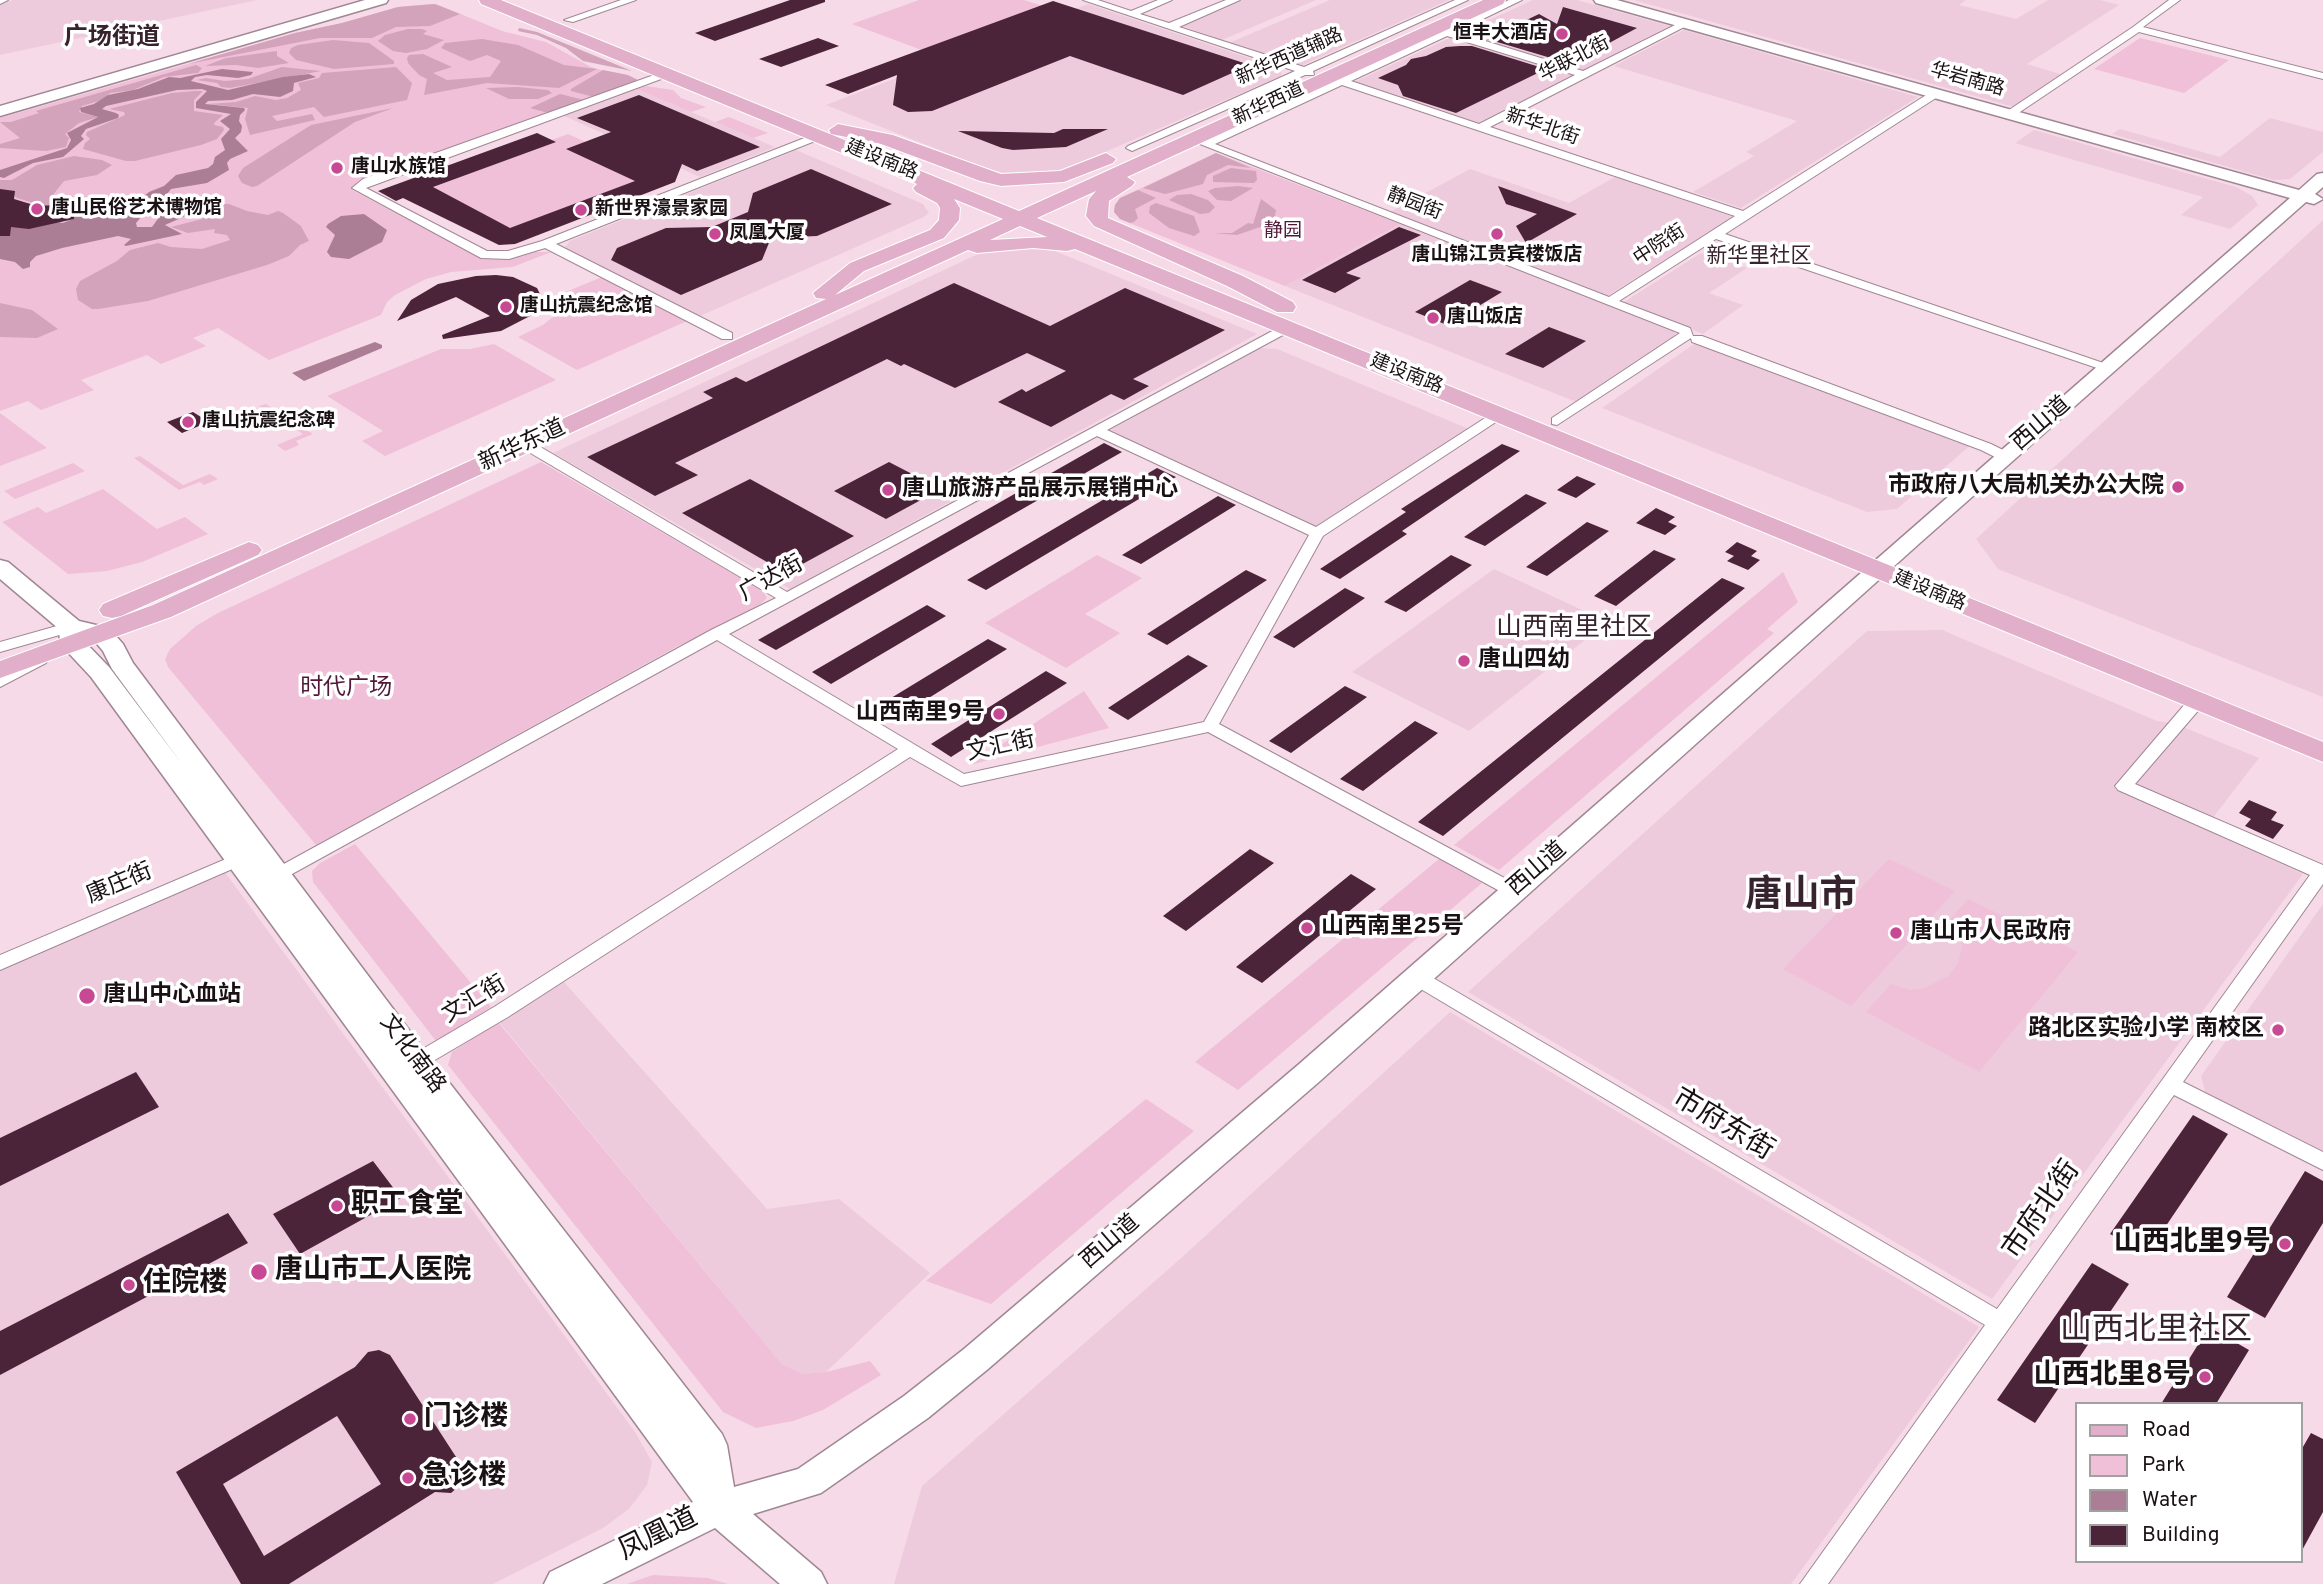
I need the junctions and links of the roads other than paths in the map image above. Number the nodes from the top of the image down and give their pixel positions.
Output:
1 (381, 0) edge
2 (487, 0) edge
3 (520, 0) edge
4 (631, 0) edge
5 (1167, 0) edge
6 (1235, 0) edge
7 (1463, 0) edge
8 (1476, 0) edge
9 (1497, 0) edge
10 (1517, 0) edge
11 (1601, 0) edge
12 (2175, 0) edge
13 (1093, 1) edge
14 (1131, 14) junction
15 (569, 20) junction
16 (1685, 24) junction
17 (1169, 27) junction
18 (2137, 29) junction
19 (1446, 32) junction
20 (668, 73) junction
21 (1585, 75) junction
22 (1322, 76) junction
23 (2323, 76) edge
24 (1935, 94) junction
25 (0, 111) edge
26 (2010, 114) junction
27 (1481, 127) junction
28 (838, 130) junction
29 (804, 133) junction
30 (1210, 137) junction
31 (1171, 139) junction
32 (1132, 148) junction
33 (2323, 178) edge
34 (2302, 196) junction
35 (2323, 202) edge
36 (1022, 211) junction
37 (1743, 215) junction
38 (1714, 234) junction
39 (547, 244) junction
40 (873, 287) junction
41 (824, 293) junction
42 (1609, 302) junction
43 (1230, 305) junction
44 (1287, 317) junction
45 (727, 336) junction
46 (1697, 339) dead end
47 (2108, 367) junction
48 (1501, 414) junction
49 (1558, 421) junction
50 (1095, 430) junction
51 (527, 445) junction
52 (2006, 457) junction
53 (1317, 533) junction
54 (1883, 564) junction
55 (0, 567) edge
56 (786, 598) junction
57 (101, 633) junction
58 (717, 633) junction
59 (71, 634) junction
60 (0, 647) edge
61 (0, 654) edge
62 (0, 670) edge
63 (0, 682) edge
64 (2197, 701) junction
65 (1210, 726) junction
66 (2323, 734) edge
67 (910, 749) junction
68 (2323, 753) edge
69 (247, 852) junction
70 (2322, 867) edge
71 (277, 875) junction
72 (1514, 891) junction
73 (0, 954) edge
74 (0, 963) edge
75 (1416, 977) junction
76 (416, 1062) junction
77 (2170, 1084) junction
78 (2323, 1162) edge
79 (2000, 1322) junction
80 (719, 1508) junction
81 (563, 1584) edge
82 (808, 1584) edge
83 (1813, 1584) edge

1 - 25 street
2 - 20 main road, 建设南路
3 - 15 main road, 建设南路
4 - 15 street
5 - 14 street
6 - 17 street
7 - 22 street, 新华西道辅路
8 - 22 main road, 新华西道
9 - 22 main road, 新华西道
10 - 19 street, 新华西道辅路
11 - 16 street, 华岩南路
12 - 18 street
13 - 14 street, 新华北街
14 - 17 street, 新华北街
15 - 28 main road, 建设南路
16 - 21 street, 华联北街
16 - 24 street, 华岩南路
17 - 22 street, 新华北街
18 - 23 street
18 - 26 street
19 - 21 street
19 - 22 street, 新华西道辅路
20 - 29 main road, 建设南路
20 - 39 street
21 - 27 street, 华联北街
22 - 27 street, 新华北街
22 - 30 main road, 新华西道
22 - 31 main road, 新华西道
22 - 32 street, 新华西道辅路
24 - 26 street, 华岩南路
24 - 37 street, 中院街
26 - 34 street, 华岩南路
27 - 37 street, 新华北街
28 - 32 main road
28 - 36 main road, 建设南路
29 - 36 main road, 建设南路
29 - 39 street
29 - 41 main road
30 - 36 main road, 新华西道
30 - 42 street, 静园街
30 - 44 main road
31 - 32 main road
31 - 36 main road, 新华西道
33 - 34 street, 西山道
34 - 35 street, 华岩南路
34 - 47 street, 西山道
36 - 40 main road, 新华东道
36 - 41 main road, 新华东道
36 - 43 main road, 建设南路
36 - 44 main road, 建设南路
37 - 38 street, 中院街
38 - 42 street, 中院街
38 - 47 street
39 - 45 street
40 - 43 main road
40 - 51 main road, 新华东道
41 - 45 main road, 新华东道
42 - 49 street
43 - 44 main road, 建设南路
44 - 48 main road, 建设南路
44 - 49 main road, 建设南路
44 - 50 street, 广达街
45 - 59 main road, 新华东道
46 - 52 street
47 - 52 street, 西山道
48 - 53 street
48 - 54 main road, 建设南路
49 - 54 main road, 建设南路
50 - 53 street
50 - 56 street, 广达街
51 - 56 street
51 - 57 main road, 新华东道
52 - 54 street, 西山道
53 - 65 street
54 - 64 main road, 建设南路
54 - 66 main road, 建设南路
54 - 72 street, 西山道
55 - 59 street, 文化南路
56 - 58 street, 广达街
57 - 59 main road, 新华东道
57 - 69 street, 文化南路
58 - 67 street
58 - 71 street, 广达街
59 - 60 street
59 - 61 main road, 新华东道
59 - 62 main road, 新华东道
59 - 63 street
59 - 69 street, 文化南路
64 - 68 main road, 建设南路
64 - 70 street
65 - 67 street, 文汇街
65 - 72 street
67 - 76 street, 文汇街
69 - 71 street, 文化南路
69 - 73 street, 康庄街
69 - 74 street, 康庄街
69 - 80 street, 文化南路
70 - 77 street, 市府北街
71 - 76 street, 文化南路
72 - 75 street, 西山道
75 - 79 street, 市府东街
75 - 80 street, 西山道
76 - 80 street, 文化南路
77 - 78 street
77 - 79 street, 市府北街
79 - 83 street, 市府北街
80 - 81 street, 凤凰道
80 - 82 street, 文化南路

